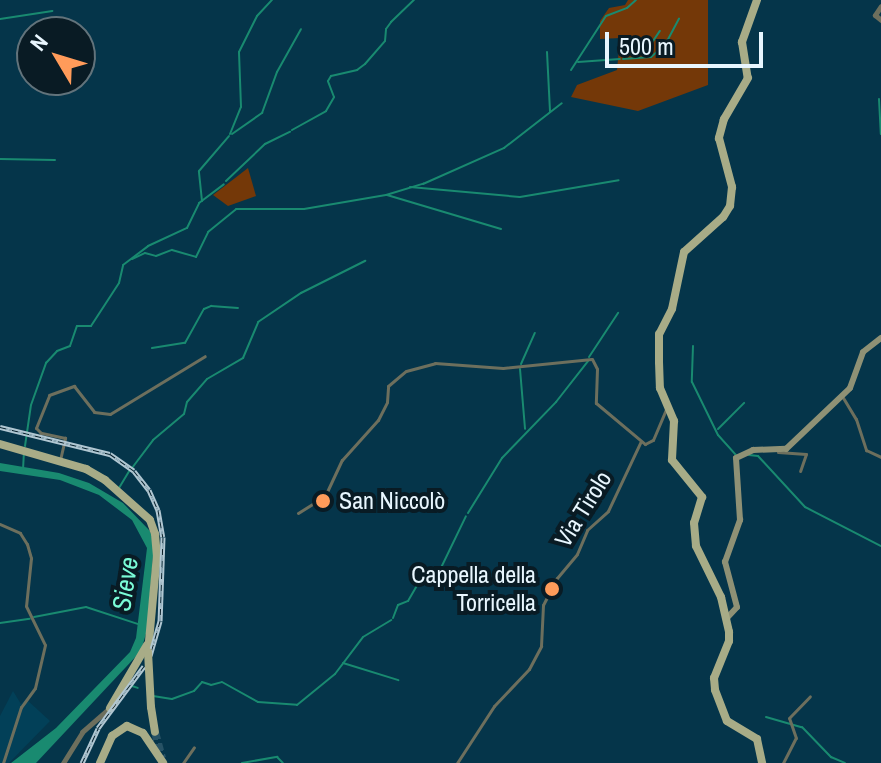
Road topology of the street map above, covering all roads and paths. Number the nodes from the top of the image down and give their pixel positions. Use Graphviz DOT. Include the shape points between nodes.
graph roads {
  1 [pos="757,0"];
  2 [pos="881,6"];
  3 [pos="881,20"];
  4 [pos="881,338"];
  5 [pos="205,356"];
  6 [pos="842,396"];
  7 [pos="667,402"];
  8 [pos="641,441"];
  9 [pos="0,444"];
  10 [pos="776,451"];
  11 [pos="881,457"];
  12 [pos="60,460"];
  13 [pos="800,471"];
  14 [pos="298,513"];
  15 [pos="0,524"];
  16 [pos="726,619"];
  17 [pos="154,621"];
  18 [pos="810,696"];
  19 [pos="110,708"];
  20 [pos="155,732"];
  21 [pos="194,747"];
  22 [pos="162,762"];
  23 [pos="3,763"];
  24 [pos="63,763"];
  25 [pos="100,763"];
  26 [pos="183,763"];
  27 [pos="457,763"];
  28 [pos="762,763"];
  29 [pos="783,763"];
  1 -- 7 [label="main road" via="742,42 748,78 728,110 719,138 732,187 730,206 684,252 672,309 659,334 660,388"];
  2 -- 3 [label="street" via="875,15"];
  4 -- 6 [label="main road" via="863,352"];
  5 -- 12 [label="street" via="110,414 94,412 74,386 49,395 36,428 65,438"];
  6 -- 10 [label="main road" via="786,449"];
  6 -- 11 [label="street" via="866,450"];
  7 -- 8 [label="street, Via Tirolo" via="653,440"];
  7 -- 16 [label="main road" via="674,421 672,460 702,497 694,523 696,546"];
  8 -- 14 [label="street" via="596,403 597,364 591,358 503,368 435,363 406,371 388,386 378,420 342,460 325,496"];
  8 -- 27 [label="street, Via Tirolo" via="608,510 587,530 543,605 541,646 529,669 494,706"];
  9 -- 12 [label="main road"];
  10 -- 13 [label="street" via="806,454"];
  10 -- 16 [label="main road" via="753,450 736,458 740,520 725,562 737,607"];
  12 -- 17 [label="main road" via="97,475 150,520 157,555"];
  15 -- 23 [label="street" via="20,533 27,544 31,564 26,606 45,645 35,688 21,707"];
  16 -- 28 [label="main road" via="729,639 716,671 715,690 727,721 757,739"];
  17 -- 19 [label="main road" via="141,659"];
  17 -- 20 [label="main road, bridge" via="148,652"];
  18 -- 29 [label="street" via="789,718 796,738"];
  19 -- 24 [label="street" via="82,732"];
  21 -- 26 [label="street"];
  22 -- 25 [label="main road" via="143,733 127,726 112,736"];
}
